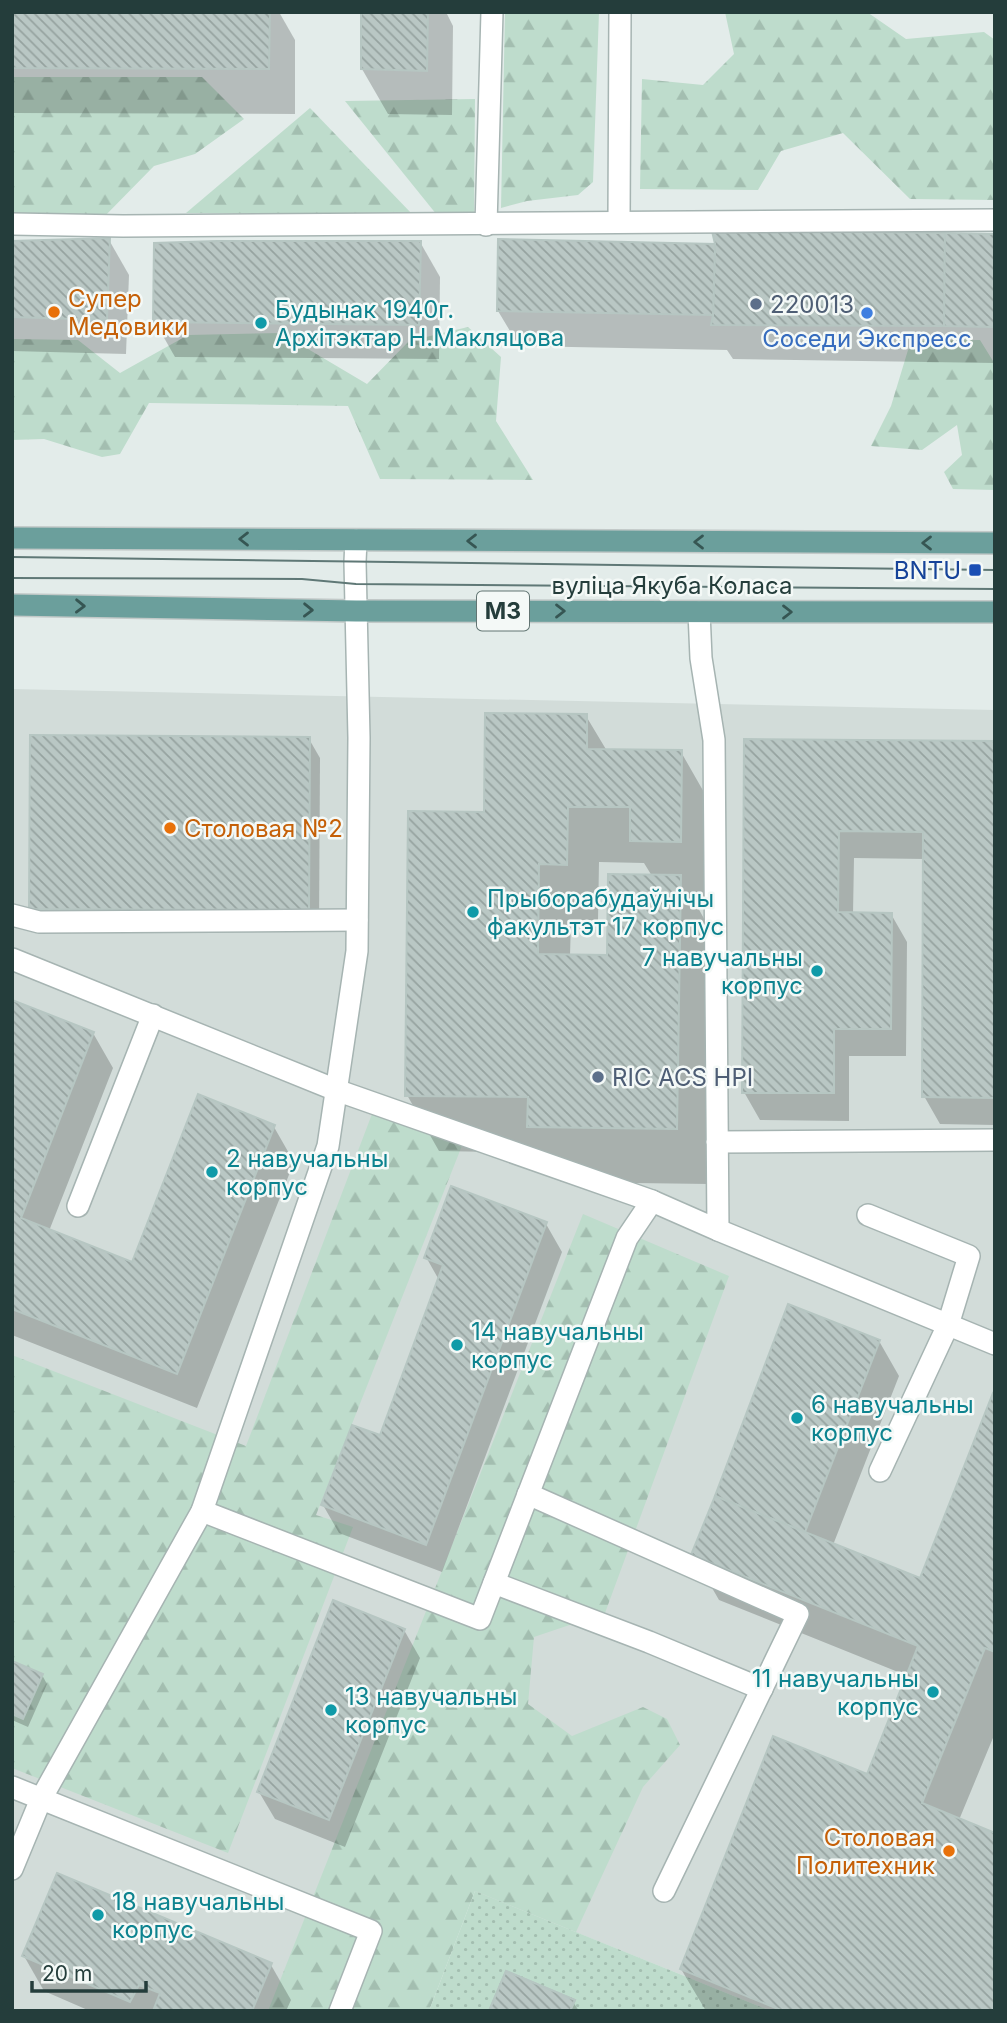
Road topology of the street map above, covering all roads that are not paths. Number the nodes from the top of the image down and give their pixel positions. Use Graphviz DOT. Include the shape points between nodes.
graph roads {
  1 [pos="492,12"];
  2 [pos="620,12"];
  3 [pos="995,220"];
  4 [pos="619,222"];
  5 [pos="12,224"];
  6 [pos="486,225"];
  7 [pos="12,538"];
  8 [pos="356,540"];
  9 [pos="995,543"];
  10 [pos="12,605"];
  11 [pos="356,611"];
  12 [pos="699,612"];
  13 [pos="995,612"];
  14 [pos="12,915"];
  15 [pos="357,920"];
  16 [pos="12,958"];
  17 [pos="153,1015"];
  18 [pos="337,1090"];
  19 [pos="995,1140"];
  20 [pos="717,1142"];
  21 [pos="652,1201"];
  22 [pos="78,1206"];
  23 [pos="868,1215"];
  24 [pos="718,1230"];
  25 [pos="948,1325"];
  26 [pos="995,1344"];
  27 [pos="880,1471"];
  28 [pos="528,1494"];
  29 [pos="202,1511"];
  30 [pos="494,1583"];
  31 [pos="762,1689"];
  32 [pos="12,1787"];
  33 [pos="41,1799"];
  34 [pos="12,1869"];
  35 [pos="664,1891"];
  36 [pos="340,2011"];
  1 -- 6 [label="lane"];
  2 -- 4 [label="lane"];
  3 -- 4 [label="lane"];
  4 -- 6 [label="lane"];
  5 -- 6 [label="lane"];
  8 -- 7 [label="main road, вуліца Якуба Коласа, one-way"];
  9 -- 8 [label="main road, вуліца Якуба Коласа, one-way"];
  8 -- 11 [label="lane"];
  10 -- 11 [label="main road, вуліца Якуба Коласа / М3, one-way"];
  11 -- 12 [label="main road, вуліца Якуба Коласа / М3, one-way"];
  11 -- 15 [label="lane"];
  12 -- 13 [label="main road, вуліца Якуба Коласа / М3, one-way"];
  12 -- 20 [label="lane" via="714,740"];
  14 -- 15 [label="lane" via="39,922"];
  15 -- 18 [label="lane" via="357,951"];
  16 -- 17 [label="lane"];
  17 -- 18 [label="lane"];
  17 -- 22 [label="lane"];
  18 -- 21 [label="lane"];
  18 -- 29 [label="lane" via="328,1146"];
  19 -- 20 [label="lane"];
  20 -- 24 [label="lane"];
  21 -- 24 [label="lane"];
  21 -- 28 [label="lane" via="627,1238"];
  23 -- 25 [label="lane" via="969,1256"];
  24 -- 25 [label="lane"];
  25 -- 26 [label="lane"];
  25 -- 27 [label="lane"];
  28 -- 30 [label="lane"];
  28 -- 31 [label="lane" via="798,1614"];
  29 -- 30 [label="lane" via="480,1619"];
  29 -- 33 [label="lane"];
  30 -- 31 [label="lane"];
  31 -- 35 [label="lane"];
  32 -- 33 [label="lane"];
  33 -- 34 [label="lane"];
  33 -- 36 [label="lane" via="371,1931"];
}
